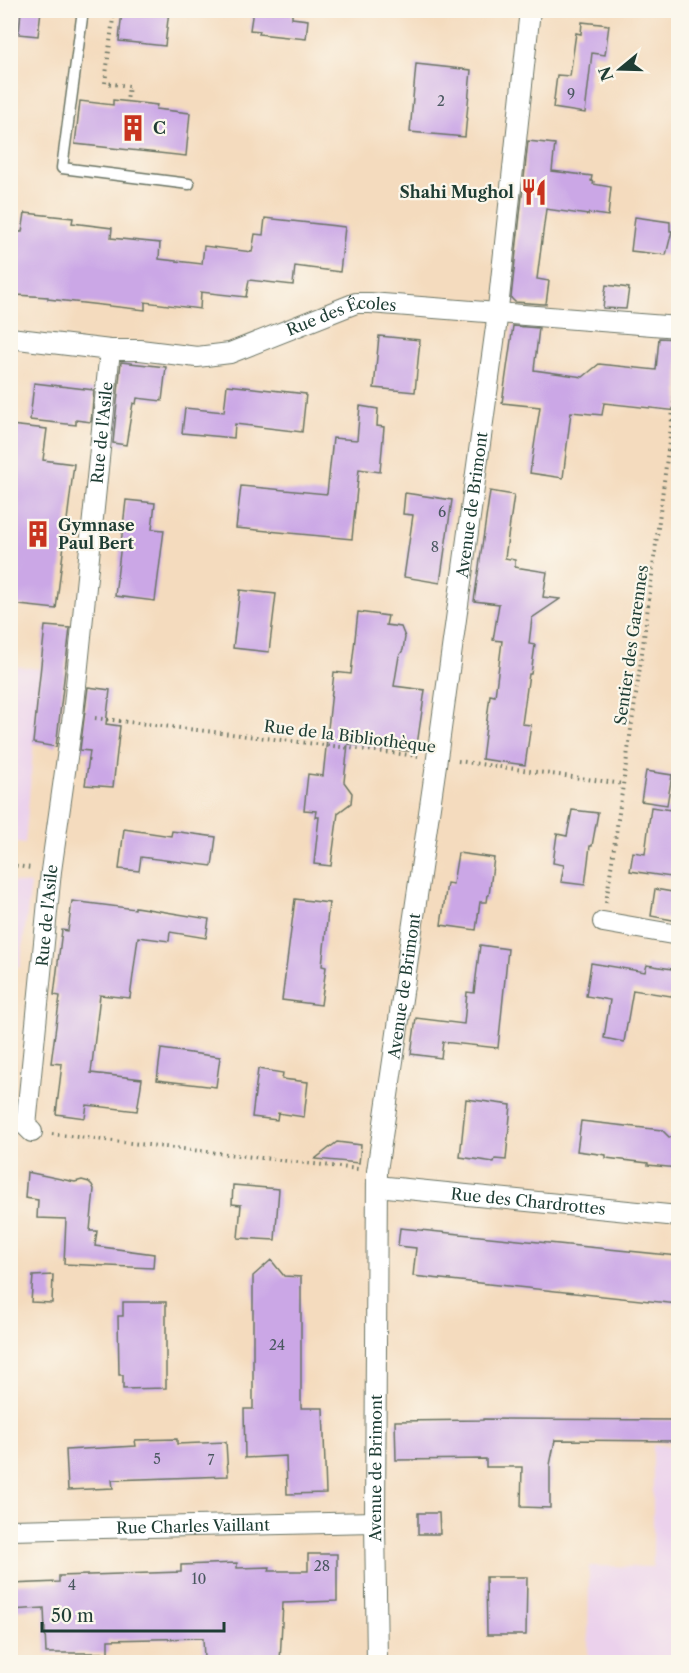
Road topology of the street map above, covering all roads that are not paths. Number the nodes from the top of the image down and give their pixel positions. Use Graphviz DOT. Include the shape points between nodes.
graph roads {
  1 [pos="83,10"];
  2 [pos="530,10"];
  3 [pos="189,184"];
  4 [pos="498,312"];
  5 [pos="678,327"];
  6 [pos="10,338"];
  7 [pos="110,350"];
  8 [pos="603,922"];
  9 [pos="678,935"];
  10 [pos="32,1132"];
  11 [pos="377,1179"];
  12 [pos="678,1216"];
  13 [pos="375,1521"];
  14 [pos="10,1530"];
  15 [pos="377,1662"];
  1 -- 3 [label="lane" via="63,168"];
  2 -- 4 [label="street, Avenue de Brimont"];
  4 -- 5 [label="street, Rue des Écoles"];
  4 -- 7 [label="street, Rue des Écoles" via="356,303 230,353 197,357"];
  4 -- 11 [label="street, Avenue de Brimont"];
  6 -- 7 [label="street, Rue des Écoles"];
  7 -- 10 [label="street, Rue de l'Asile" via="73,715 46,915 26,1126"];
  8 -- 9 [label="street"];
  11 -- 12 [label="street, Rue des Chardrottes"];
  11 -- 13 [label="street, Avenue de Brimont"];
  13 -- 14 [label="street, Rue Charles Vaillant"];
  13 -- 15 [label="street, Avenue de Brimont"];
}
